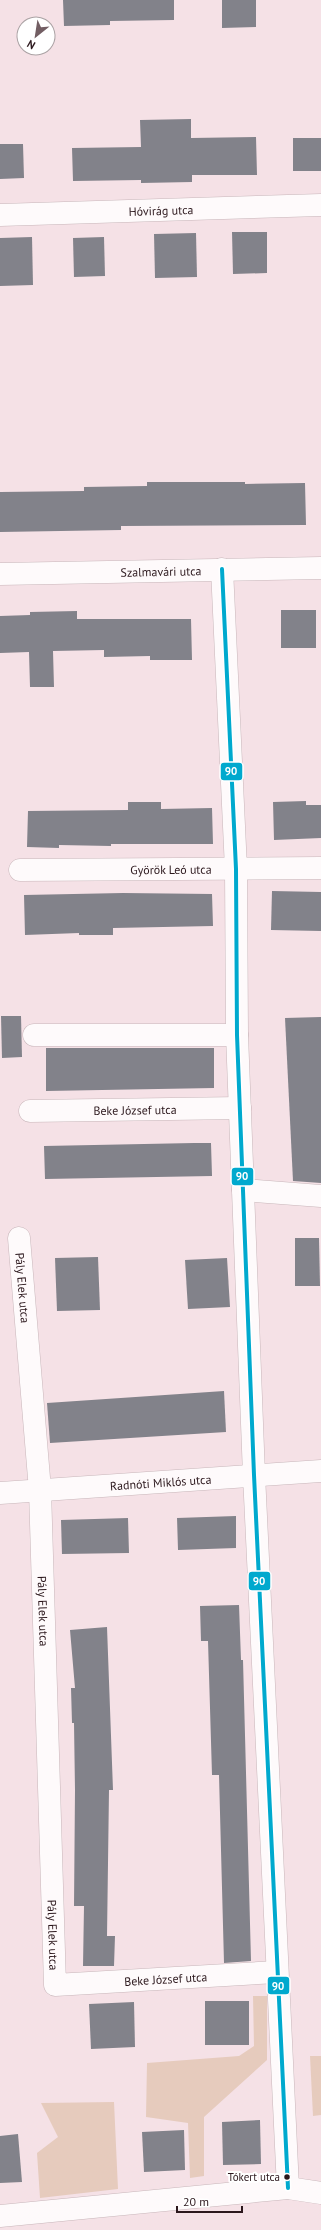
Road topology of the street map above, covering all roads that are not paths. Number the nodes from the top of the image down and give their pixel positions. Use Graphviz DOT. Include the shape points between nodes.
graph roads {
  1 [pos="321,205"];
  2 [pos="0,214"];
  3 [pos="321,568"];
  4 [pos="222,569"];
  5 [pos="0,574"];
  6 [pos="321,868"];
  7 [pos="236,869"];
  8 [pos="20,870"];
  9 [pos="34,1035"];
  10 [pos="237,1035"];
  11 [pos="240,1108"];
  12 [pos="30,1111"];
  13 [pos="243,1190"];
  14 [pos="321,1196"];
  15 [pos="19,1238"];
  16 [pos="321,1471"];
  17 [pos="254,1475"];
  18 [pos="40,1490"];
  19 [pos="0,1492"];
  20 [pos="277,1972"];
  21 [pos="55,1985"];
  22 [pos="288,2188"];
  23 [pos="321,2193"];
  24 [pos="0,2216"];
  1 -- 2 [label="street, Hóvirág utca"];
  3 -- 4 [label="street, Szalmavári utca"];
  4 -- 5 [label="street, Szalmavári utca"];
  4 -- 7 [label="street"];
  6 -- 7 [label="street, Györök Leó utca"];
  7 -- 8 [label="street, Györök Leó utca"];
  7 -- 10 [label="street"];
  9 -- 10 [label="street"];
  10 -- 11 [label="street"];
  11 -- 12 [label="street, Beke József utca"];
  11 -- 13 [label="street"];
  13 -- 14 [label="street"];
  13 -- 17 [label="street"];
  15 -- 18 [label="street, Pály Elek utca"];
  16 -- 17 [label="street, Radnóti Miklós utca"];
  17 -- 18 [label="street, Radnóti Miklós utca"];
  17 -- 20 [label="street"];
  18 -- 19 [label="street, Radnóti Miklós utca"];
  18 -- 21 [label="street, Pály Elek utca"];
  20 -- 21 [label="street, Beke József utca"];
  20 -- 22 [label="street"];
  22 -- 23 [label="street"];
  22 -- 24 [label="street"];
}
